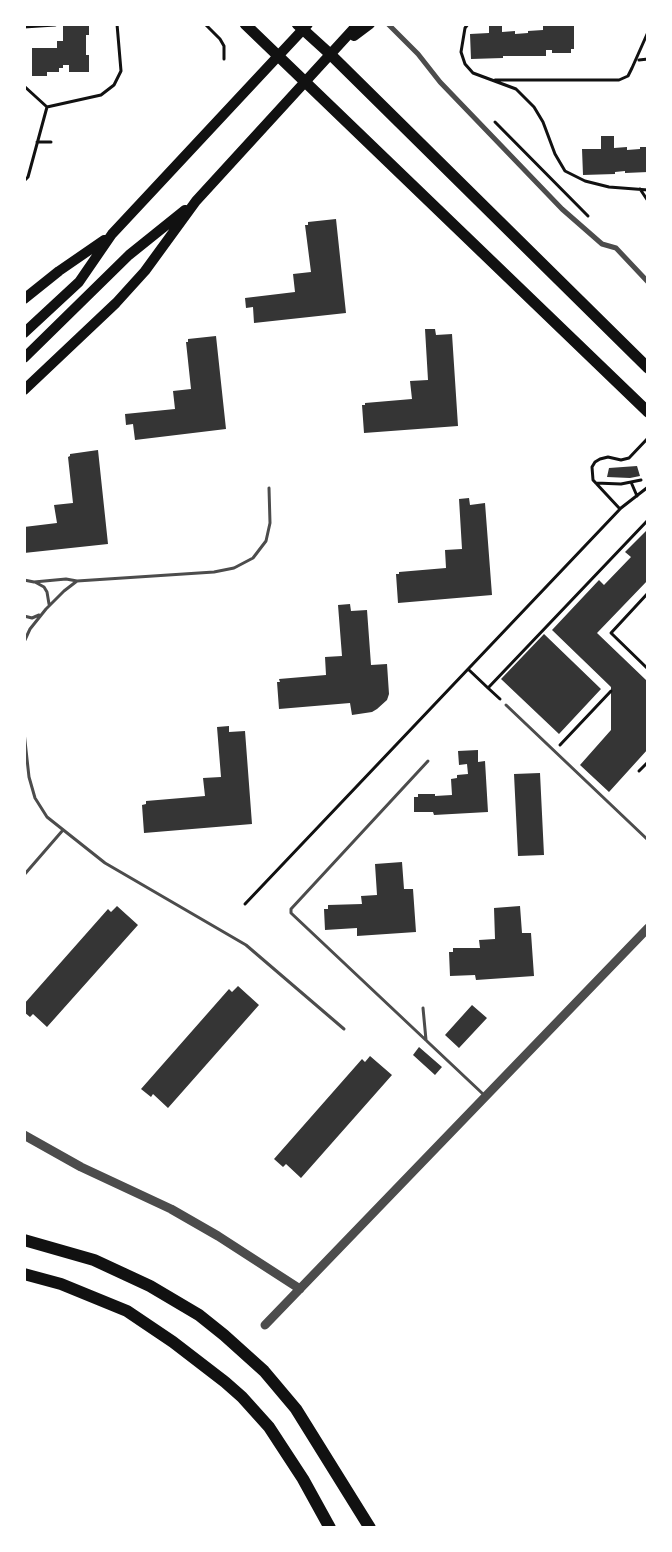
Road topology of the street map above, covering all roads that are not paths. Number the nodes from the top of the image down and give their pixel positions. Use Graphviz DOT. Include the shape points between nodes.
graph roads {
  1 [pos="245,24"];
  2 [pos="358,24"];
  3 [pos="370,24"];
  4 [pos="388,24"];
  5 [pos="305,25"];
  6 [pos="330,54"];
  7 [pos="280,57"];
  8 [pos="306,82"];
  9 [pos="196,201"];
  10 [pos="112,234"];
  11 [pos="648,282"];
  12 [pos="24,299"];
  13 [pos="24,333"];
  14 [pos="24,358"];
  15 [pos="648,368"];
  16 [pos="24,390"];
  17 [pos="648,412"];
  18 [pos="269,488"];
  19 [pos="77,581"];
  20 [pos="24,582"];
  21 [pos="34,582"];
  22 [pos="46,609"];
  23 [pos="24,616"];
  24 [pos="24,642"];
  25 [pos="506,705"];
  26 [pos="24,732"];
  27 [pos="428,761"];
  28 [pos="63,830"];
  29 [pos="648,840"];
  30 [pos="24,875"];
  31 [pos="648,928"];
  32 [pos="423,1008"];
  33 [pos="344,1029"];
  34 [pos="426,1040"];
  35 [pos="486,1097"];
  36 [pos="24,1135"];
  37 [pos="24,1240"];
  38 [pos="24,1274"];
  39 [pos="300,1289"];
  40 [pos="265,1325"];
  41 [pos="330,1528"];
  42 [pos="370,1528"];
  1 -- 7 [label="main road"];
  2 -- 6 [label="main road"];
  3 -- 6 [label="main road"];
  4 -- 11 [label="street" via="562,209 602,244 616,248"];
  5 -- 6 [label="main road"];
  5 -- 7 [label="main road"];
  6 -- 8 [label="main road"];
  6 -- 15 [label="main road"];
  7 -- 8 [label="main road"];
  7 -- 10 [label="main road"];
  8 -- 9 [label="main road"];
  8 -- 17 [label="main road"];
  9 -- 14 [label="main road" via="129,255"];
  9 -- 16 [label="main road" via="116,303"];
  10 -- 12 [label="main road"];
  10 -- 13 [label="main road" via="79,282"];
  18 -- 19 [label="lane" via="268,535 258,553 234,568"];
  19 -- 21 [label="lane"];
  19 -- 22 [label="lane"];
  20 -- 21 [label="lane"];
  21 -- 22 [label="lane" via="47,592"];
  22 -- 23 [label="lane" via="32,618"];
  22 -- 24 [label="lane"];
  25 -- 29 [label="lane"];
  26 -- 28 [label="lane" via="35,798"];
  27 -- 34 [label="lane" via="291,909"];
  28 -- 30 [label="lane"];
  28 -- 33 [label="lane" via="105,863 246,945"];
  31 -- 35 [label="street"];
  32 -- 34 [label="lane"];
  34 -- 35 [label="lane"];
  35 -- 39 [label="street"];
  36 -- 39 [label="street" via="171,1209"];
  37 -- 42 [label="highway" via="94,1260 150,1286 224,1335 296,1409"];
  38 -- 41 [label="highway" via="127,1311 225,1382 269,1427"];
  39 -- 40 [label="street"];
}
